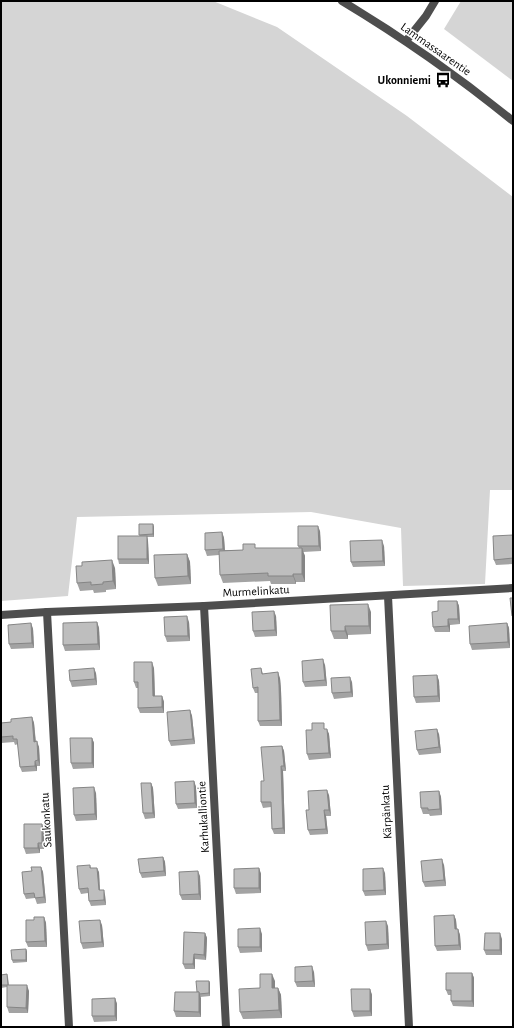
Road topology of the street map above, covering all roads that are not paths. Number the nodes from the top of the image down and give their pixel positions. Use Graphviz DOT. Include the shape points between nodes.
graph roads {
  1 [pos="342,1"];
  2 [pos="435,1"];
  3 [pos="406,41"];
  4 [pos="513,121"];
  5 [pos="513,588"];
  6 [pos="388,596"];
  7 [pos="204,606"];
  8 [pos="47,612"];
  9 [pos="1,615"];
  10 [pos="69,1027"];
  11 [pos="226,1027"];
  12 [pos="409,1027"];
  1 -- 3 [label="street, Lammassaarentie"];
  2 -- 3 [label="street"];
  3 -- 4 [label="street, Lammassaarentie"];
  5 -- 6 [label="street, Murmelinkatu"];
  6 -- 7 [label="street, Murmelinkatu"];
  6 -- 12 [label="street, Kärpänkatu"];
  7 -- 8 [label="street, Murmelinkatu"];
  7 -- 11 [label="street, Karhukalliontie"];
  8 -- 9 [label="street, Murmelinkatu"];
  8 -- 10 [label="street, Saukonkatu"];
}
